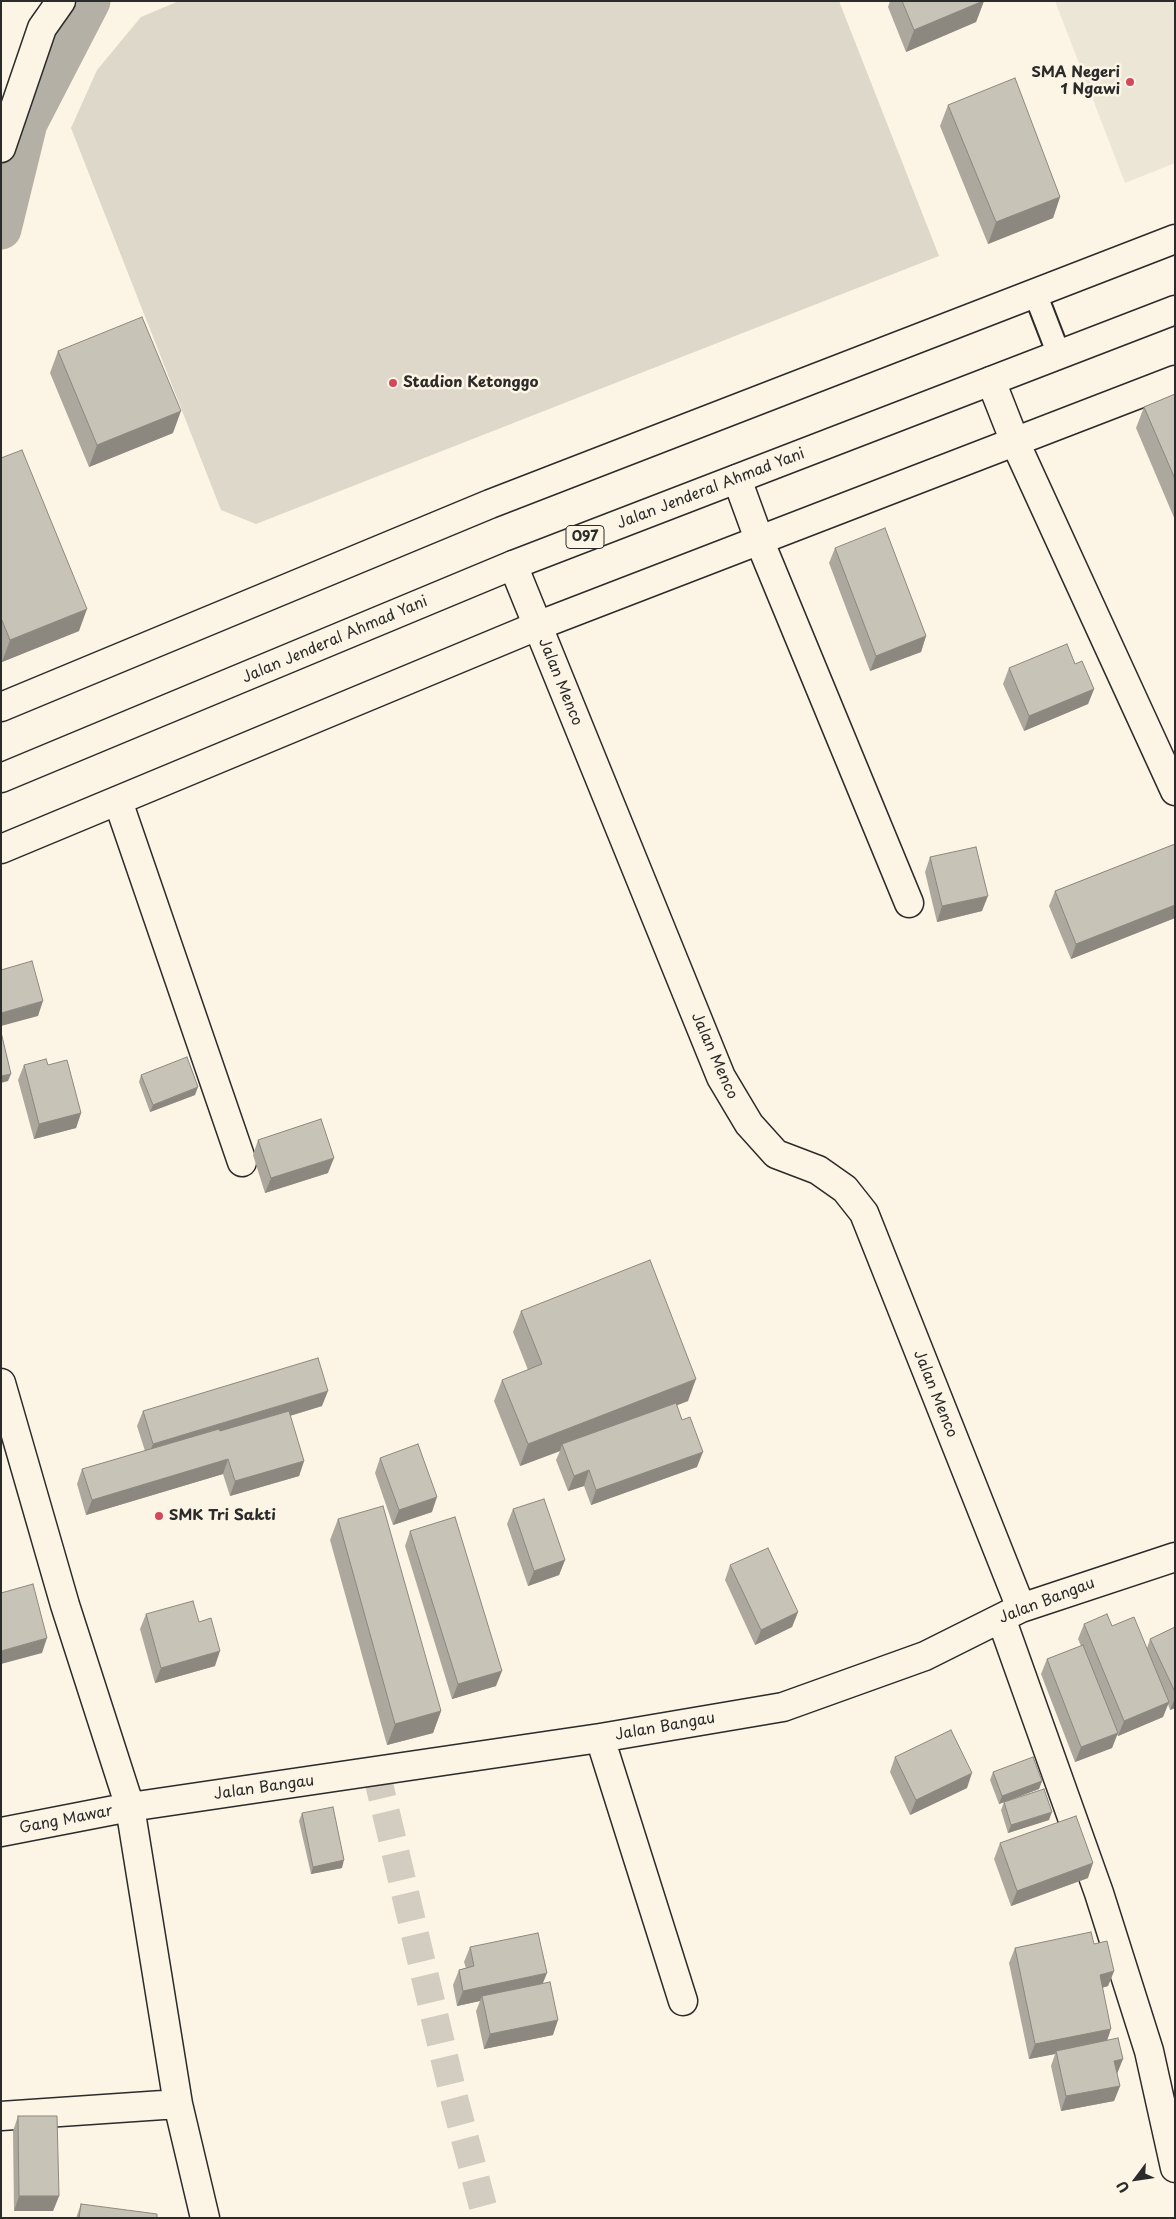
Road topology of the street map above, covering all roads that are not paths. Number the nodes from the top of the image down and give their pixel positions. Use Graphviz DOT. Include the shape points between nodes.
graph roads {
  1 [pos="61,1"];
  2 [pos="1,148"];
  3 [pos="1175,239"];
  4 [pos="1035,293"];
  5 [pos="1175,310"];
  6 [pos="1059,355"];
  7 [pos="1175,380"];
  8 [pos="991,381"];
  9 [pos="1015,442"];
  10 [pos="737,479"];
  11 [pos="760,542"];
  12 [pos="513,565"];
  13 [pos="537,626"];
  14 [pos="1,707"];
  15 [pos="1,778"];
  16 [pos="1175,791"];
  17 [pos="118,801"];
  18 [pos="1,849"];
  19 [pos="910,903"];
  20 [pos="242,1162"];
  21 [pos="1,1383"];
  22 [pos="1175,1556"];
  23 [pos="1011,1613"];
  24 [pos="600,1738"];
  25 [pos="130,1808"];
  26 [pos="1,1832"];
  27 [pos="683,2001"];
  28 [pos="178,2104"];
  29 [pos="1,2116"];
  30 [pos="1175,2168"];
  31 [pos="205,2218"];
  1 -- 2 [label="street" via="42,28"];
  3 -- 4 [label="street"];
  4 -- 6 [label="lane"];
  4 -- 14 [label="street" via="490,504"];
  5 -- 6 [label="street, Jalan Jenderal Ahmad Yani / 097"];
  6 -- 8 [label="street, Jalan Jenderal Ahmad Yani / 097"];
  7 -- 9 [label="street"];
  8 -- 9 [label="street"];
  8 -- 10 [label="street, Jalan Jenderal Ahmad Yani / 097"];
  9 -- 11 [label="street"];
  9 -- 16 [label="street"];
  10 -- 11 [label="street"];
  10 -- 12 [label="street, Jalan Jenderal Ahmad Yani / 097"];
  11 -- 13 [label="street"];
  11 -- 19 [label="street"];
  12 -- 13 [label="street, Jalan Menco"];
  12 -- 15 [label="street, Jalan Jenderal Ahmad Yani / 097"];
  13 -- 17 [label="street"];
  13 -- 23 [label="street, Jalan Menco" via="721,1077 749,1124 776,1154 818,1170 845,1188 864,1213"];
  17 -- 18 [label="street"];
  17 -- 20 [label="street"];
  21 -- 25 [label="street" via="65,1605"];
  22 -- 23 [label="street, Jalan Bangau"];
  23 -- 24 [label="street, Jalan Bangau" via="925,1656 783,1707"];
  23 -- 30 [label="street, Jalan Menco" via="1148,2051"];
  24 -- 25 [label="street, Jalan Bangau"];
  24 -- 27 [label="street"];
  25 -- 26 [label="street, Gang Mawar"];
  25 -- 28 [label="street"];
  28 -- 29 [label="street"];
  28 -- 31 [label="street"];
}
